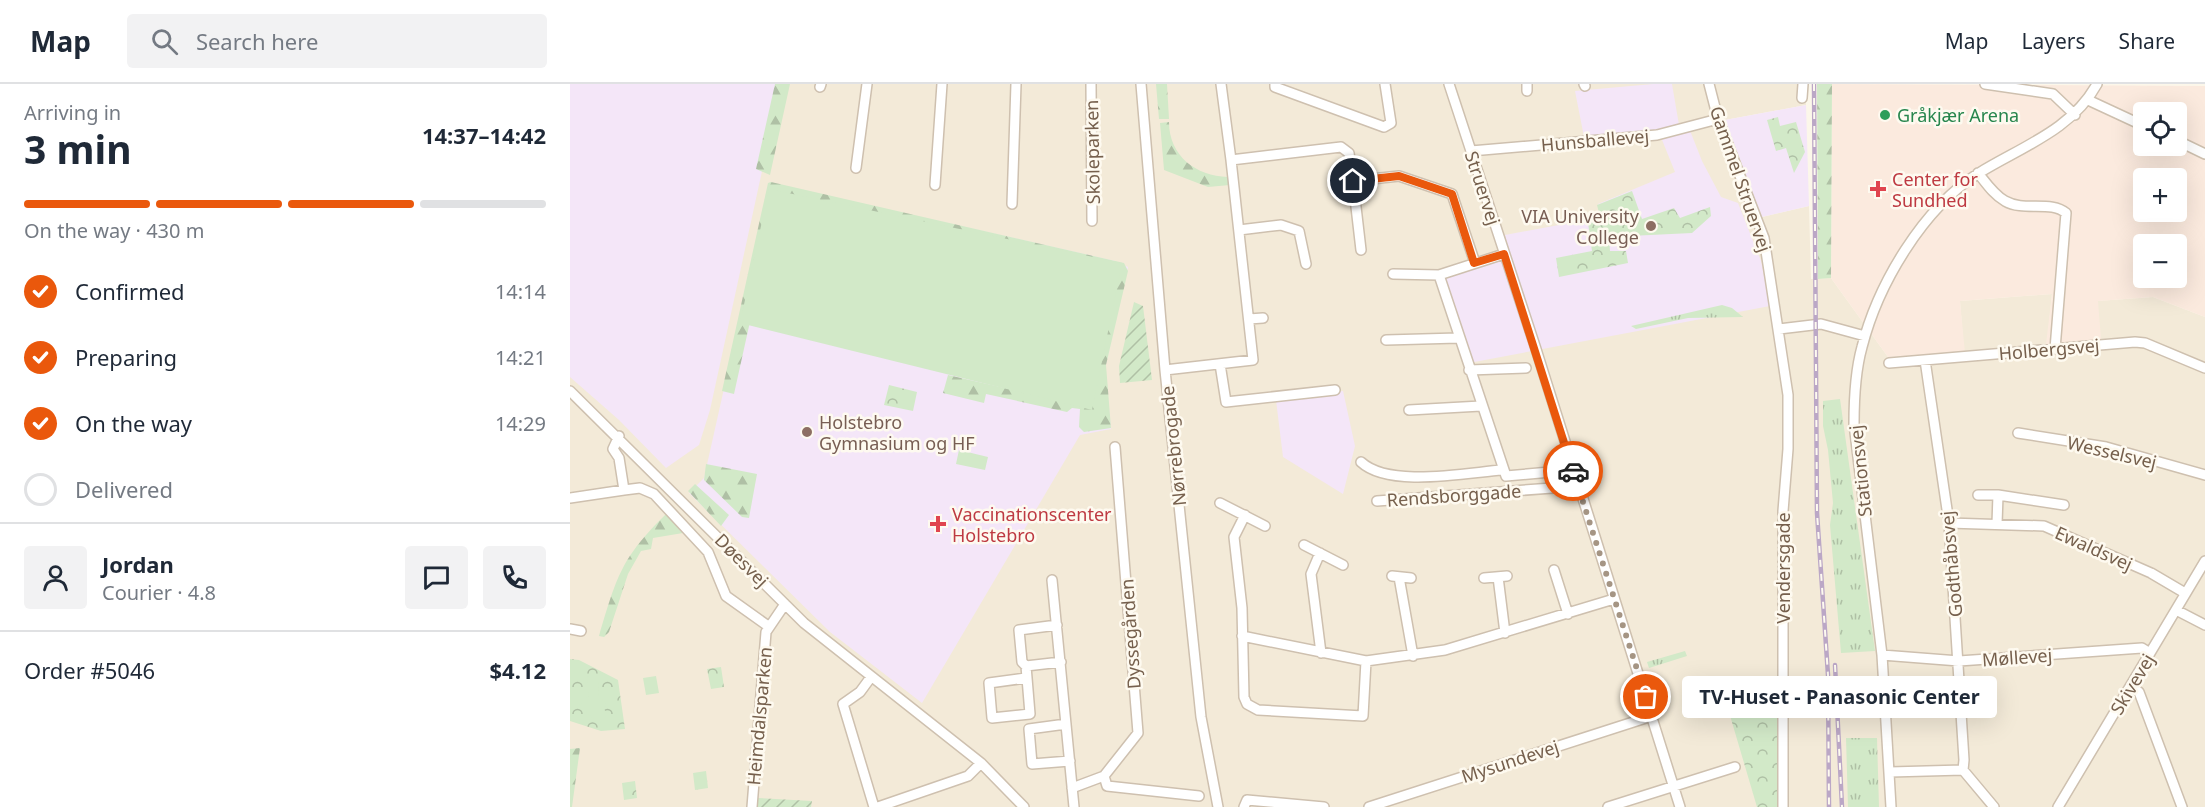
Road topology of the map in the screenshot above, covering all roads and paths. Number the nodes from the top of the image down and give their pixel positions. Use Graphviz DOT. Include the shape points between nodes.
graph roads {
  1 [pos="867,84"];
  2 [pos="942,84"];
  3 [pos="1016,84"];
  4 [pos="1091,84"];
  5 [pos="1141,84"];
  6 [pos="1221,84"];
  7 [pos="1275,84"];
  8 [pos="1385,84"];
  9 [pos="1449,84"];
  10 [pos="1709,84"];
  11 [pos="1803,84"];
  12 [pos="1985,84"];
  13 [pos="2054,84"];
  14 [pos="2097,84"];
  15 [pos="2053,94"];
  16 [pos="1802,98"];
  17 [pos="2088,100"];
  18 [pos="2075,115"];
  19 [pos="1718,119"];
  20 [pos="2133,121"];
  21 [pos="2187,145"];
  22 [pos="1470,151"];
  23 [pos="2205,154"];
  24 [pos="1231,160"];
  25 [pos="856,168"];
  26 [pos="1978,173"];
  27 [pos="1353,181"];
  28 [pos="934,185"];
  29 [pos="1011,204"];
  30 [pos="1092,221"];
  31 [pos="1239,230"];
  32 [pos="1361,250"];
  33 [pos="1504,254"];
  34 [pos="1474,263"];
  35 [pos="1306,264"];
  36 [pos="1393,274"];
  37 [pos="1439,275"];
  38 [pos="1263,318"];
  39 [pos="1249,319"];
  40 [pos="1779,329"];
  41 [pos="1865,336"];
  42 [pos="1458,338"];
  43 [pos="1386,340"];
  44 [pos="2055,348"];
  45 [pos="1924,360"];
  46 [pos="1888,363"];
  47 [pos="1220,364"];
  48 [pos="1526,368"];
  49 [pos="2205,368"];
  50 [pos="1165,370"];
  51 [pos="1469,370"];
  52 [pos="1335,390"];
  53 [pos="570,391"];
  54 [pos="1481,406"];
  55 [pos="1409,410"];
  56 [pos="2018,433"];
  57 [pos="619,436"];
  58 [pos="1115,447"];
  59 [pos="1361,462"];
  60 [pos="1502,470"];
  61 [pos="1573,470"];
  62 [pos="1529,473"];
  63 [pos="2205,475"];
  64 [pos="1566,487"];
  65 [pos="624,490"];
  66 [pos="1531,490"];
  67 [pos="1978,495"];
  68 [pos="1998,495"];
  69 [pos="570,498"];
  70 [pos="1377,501"];
  71 [pos="1220,503"];
  72 [pos="2064,505"];
  73 [pos="1245,515"];
  74 [pos="1949,523"];
  75 [pos="1997,524"];
  76 [pos="1265,526"];
  77 [pos="1304,545"];
  78 [pos="1320,553"];
  79 [pos="2205,561"];
  80 [pos="1343,565"];
  81 [pos="1554,570"];
  82 [pos="1411,578"];
  83 [pos="1484,578"];
  84 [pos="1052,580"];
  85 [pos="2185,593"];
  86 [pos="1614,599"];
  87 [pos="785,604"];
  88 [pos="2176,610"];
  89 [pos="1568,614"];
  90 [pos="1058,625"];
  91 [pos="2205,625"];
  92 [pos="768,626"];
  93 [pos="570,629"];
  94 [pos="581,631"];
  95 [pos="1505,633"];
  96 [pos="1242,636"];
  97 [pos="1321,653"];
  98 [pos="2150,653"];
  99 [pos="1882,655"];
  100 [pos="1413,656"];
  101 [pos="1366,661"];
  102 [pos="1959,661"];
  103 [pos="1061,663"];
  104 [pos="1026,666"];
  105 [pos="871,677"];
  106 [pos="1026,678"];
  107 [pos="2131,686"];
  108 [pos="1030,714"];
  109 [pos="1652,716"];
  110 [pos="1066,724"];
  111 [pos="1029,729"];
  112 [pos="1070,761"];
  113 [pos="981,763"];
  114 [pos="1735,767"];
  115 [pos="1963,770"];
  116 [pos="1890,772"];
  117 [pos="1104,776"];
  118 [pos="1673,786"];
  119 [pos="1072,788"];
  120 [pos="1199,796"];
  121 [pos="1402,796"];
  122 [pos="752,807"];
  123 [pos="876,807"];
  124 [pos="1024,807"];
  125 [pos="1074,807"];
  126 [pos="1218,807"];
  127 [pos="1244,807"];
  128 [pos="1324,807"];
  129 [pos="1369,807"];
  130 [pos="1406,807"];
  131 [pos="1608,807"];
  132 [pos="1680,807"];
  133 [pos="1783,807"];
  134 [pos="1891,807"];
  135 [pos="1994,807"];
  136 [pos="2058,807"];
  137 [pos="2182,807"];
  1 -- 25 [label="street"];
  2 -- 28 [label="street"];
  3 -- 29 [label="street"];
  4 -- 30 [label="street, Skoleparken"];
  5 -- 50 [label="street, Nørrebrogade"];
  6 -- 24 [label="street"];
  7 -- 8 [label="street" via="1384,127 1391,123"];
  9 -- 22 [label="street, Struervej"];
  10 -- 19 [label="street, Gammel Struervej"];
  11 -- 16 [label="street"];
  12 -- 15 [label="street"];
  13 -- 15 [label="street"];
  14 -- 17 [label="street, Stationsvej"];
  15 -- 18 [label="street"];
  17 -- 18 [label="street, Stationsvej"];
  17 -- 20 [label="street"];
  18 -- 26 [label="street, Stationsvej"];
  19 -- 22 [label="street, Hunsballevej" via="1657,135"];
  19 -- 40 [label="street, Gammel Struervej" via="1764,238"];
  21 -- 23 [label="street"];
  22 -- 33 [label="street, Struervej"];
  24 -- 27 [label="street" via="1341,147 1349,153"];
  24 -- 31 [label="street"];
  26 -- 41 [label="street, Stationsvej" via="1942,203 1922,227 1884,288"];
  26 -- 44 [label="street" via="2006,201 2066,213"];
  27 -- 32 [label="street"];
  27 -- 34 [label="street" via="1399,176 1452,194"];
  31 -- 35 [label="street" via="1281,225 1299,231"];
  31 -- 39 [label="street"];
  33 -- 34 [label="street"];
  33 -- 61 [label="street, Struervej"];
  34 -- 37 [label="street"];
  36 -- 37 [label="street"];
  37 -- 42 [label="street, Rendsborggade"];
  38 -- 39 [label="street"];
  39 -- 47 [label="street" via="1253,360"];
  40 -- 41 [label="street" via="1821,324"];
  40 -- 133 [label="street, Vendersgade" via="1788,395 1783,511"];
  41 -- 99 [label="street, Stationsvej" via="1854,424"];
  42 -- 43 [label="street"];
  42 -- 51 [label="street, Rendsborggade"];
  44 -- 45 [label="street, Holbergsvej"];
  44 -- 49 [label="street, Holbergsvej" via="2145,343"];
  45 -- 46 [label="street, Holbergsvej"];
  45 -- 74 [label="street, Godthåbsvej"];
  47 -- 50 [label="street"];
  47 -- 52 [label="street" via="1226,402"];
  48 -- 51 [label="street"];
  50 -- 126 [label="street, Nørrebrogade" via="1201,717"];
  51 -- 54 [label="street, Rendsborggade"];
  53 -- 57 [label="street, Døesvej"];
  54 -- 55 [label="street"];
  54 -- 60 [label="street, Rendsborggade"];
  56 -- 63 [label="street, Wesselsvej" via="2106,447"];
  57 -- 65 [label="street" via="613,449 619,458"];
  57 -- 87 [label="street, Døesvej"];
  58 -- 117 [label="street, Dyssegården" via="1138,734"];
  59 -- 60 [label="street, Rendsborggade" via="1371,471 1404,476"];
  60 -- 62 [label="street, Rendsborggade" via="1506,476"];
  61 -- 62 [label="street, Rendsborggade"];
  61 -- 86 [label="street, Struervej"];
  62 -- 66 [label="street, Rendsborggade"];
  64 -- 66 [label="street, Rendsborggade"];
  65 -- 69 [label="street"];
  65 -- 92 [label="street, Heimdalsparken" via="640,488 654,494 708,552 726,596"];
  66 -- 70 [label="street, Rendsborggade"];
  67 -- 68 [label="street, Ewaldsvej"];
  68 -- 72 [label="street, Ewaldsvej"];
  68 -- 75 [label="street"];
  71 -- 73 [label="street"];
  73 -- 76 [label="street"];
  73 -- 96 [label="street" via="1234,537"];
  74 -- 75 [label="street, Ewaldsvej"];
  74 -- 102 [label="street, Godthåbsvej"];
  75 -- 85 [label="street, Ewaldsvej" via="2044,526 2059,531"];
  77 -- 78 [label="street"];
  78 -- 80 [label="street"];
  78 -- 97 [label="street" via="1311,574"];
  79 -- 85 [label="street, Skivevej"];
  81 -- 89 [label="street"];
  82 -- 100 [label="street" via="1396,576"];
  83 -- 95 [label="street" via="1503,576"];
  84 -- 90 [label="street"];
  85 -- 88 [label="street, Skivevej"];
  86 -- 89 [label="street"];
  86 -- 109 [label="street, Struervej"];
  87 -- 92 [label="street, Heimdalsparken"];
  87 -- 105 [label="street, Døesvej"];
  88 -- 91 [label="street"];
  88 -- 98 [label="street, Skivevej"];
  89 -- 95 [label="street"];
  90 -- 103 [label="street"];
  90 -- 104 [label="street" via="1019,630 1022,662"];
  92 -- 122 [label="street, Heimdalsparken"];
  93 -- 94 [label="street"];
  95 -- 100 [label="street"];
  96 -- 97 [label="street"];
  96 -- 101 [label="street" via="1244,698 1258,710 1363,716"];
  97 -- 101 [label="street"];
  98 -- 102 [label="street, Møllevej" via="2142,648"];
  98 -- 107 [label="street, Skivevej"];
  99 -- 102 [label="street, Møllevej"];
  99 -- 116 [label="street, Stationsvej"];
  100 -- 101 [label="street"];
  102 -- 115 [label="street, Godthåbsvej"];
  103 -- 104 [label="street"];
  103 -- 110 [label="street"];
  104 -- 106 [label="street"];
  105 -- 113 [label="street, Døesvej"];
  105 -- 123 [label="street" via="860,692 843,704"];
  106 -- 108 [label="street"];
  106 -- 108 [label="street" via="989,683 992,718"];
  107 -- 136 [label="street, Skivevej"];
  107 -- 137 [label="street" via="2139,692"];
  108 -- 111 [label="street"];
  109 -- 118 [label="street, Struervej"];
  109 -- 121 [label="street, Mysundevej"];
  110 -- 111 [label="street"];
  110 -- 112 [label="street"];
  111 -- 112 [label="street" via="1032,764"];
  112 -- 119 [label="street"];
  113 -- 123 [label="street" via="968,776"];
  113 -- 124 [label="street, Døesvej"];
  114 -- 118 [label="street"];
  115 -- 116 [label="street"];
  115 -- 135 [label="street"];
  116 -- 134 [label="street, Stationsvej"];
  117 -- 119 [label="street"];
  117 -- 120 [label="street" via="1107,786"];
  118 -- 131 [label="street"];
  118 -- 132 [label="street, Struervej"];
  119 -- 125 [label="street"];
  121 -- 129 [label="street, Mysundevej"];
  121 -- 130 [label="street"];
  127 -- 128 [label="street" via="1246,800"];
}
